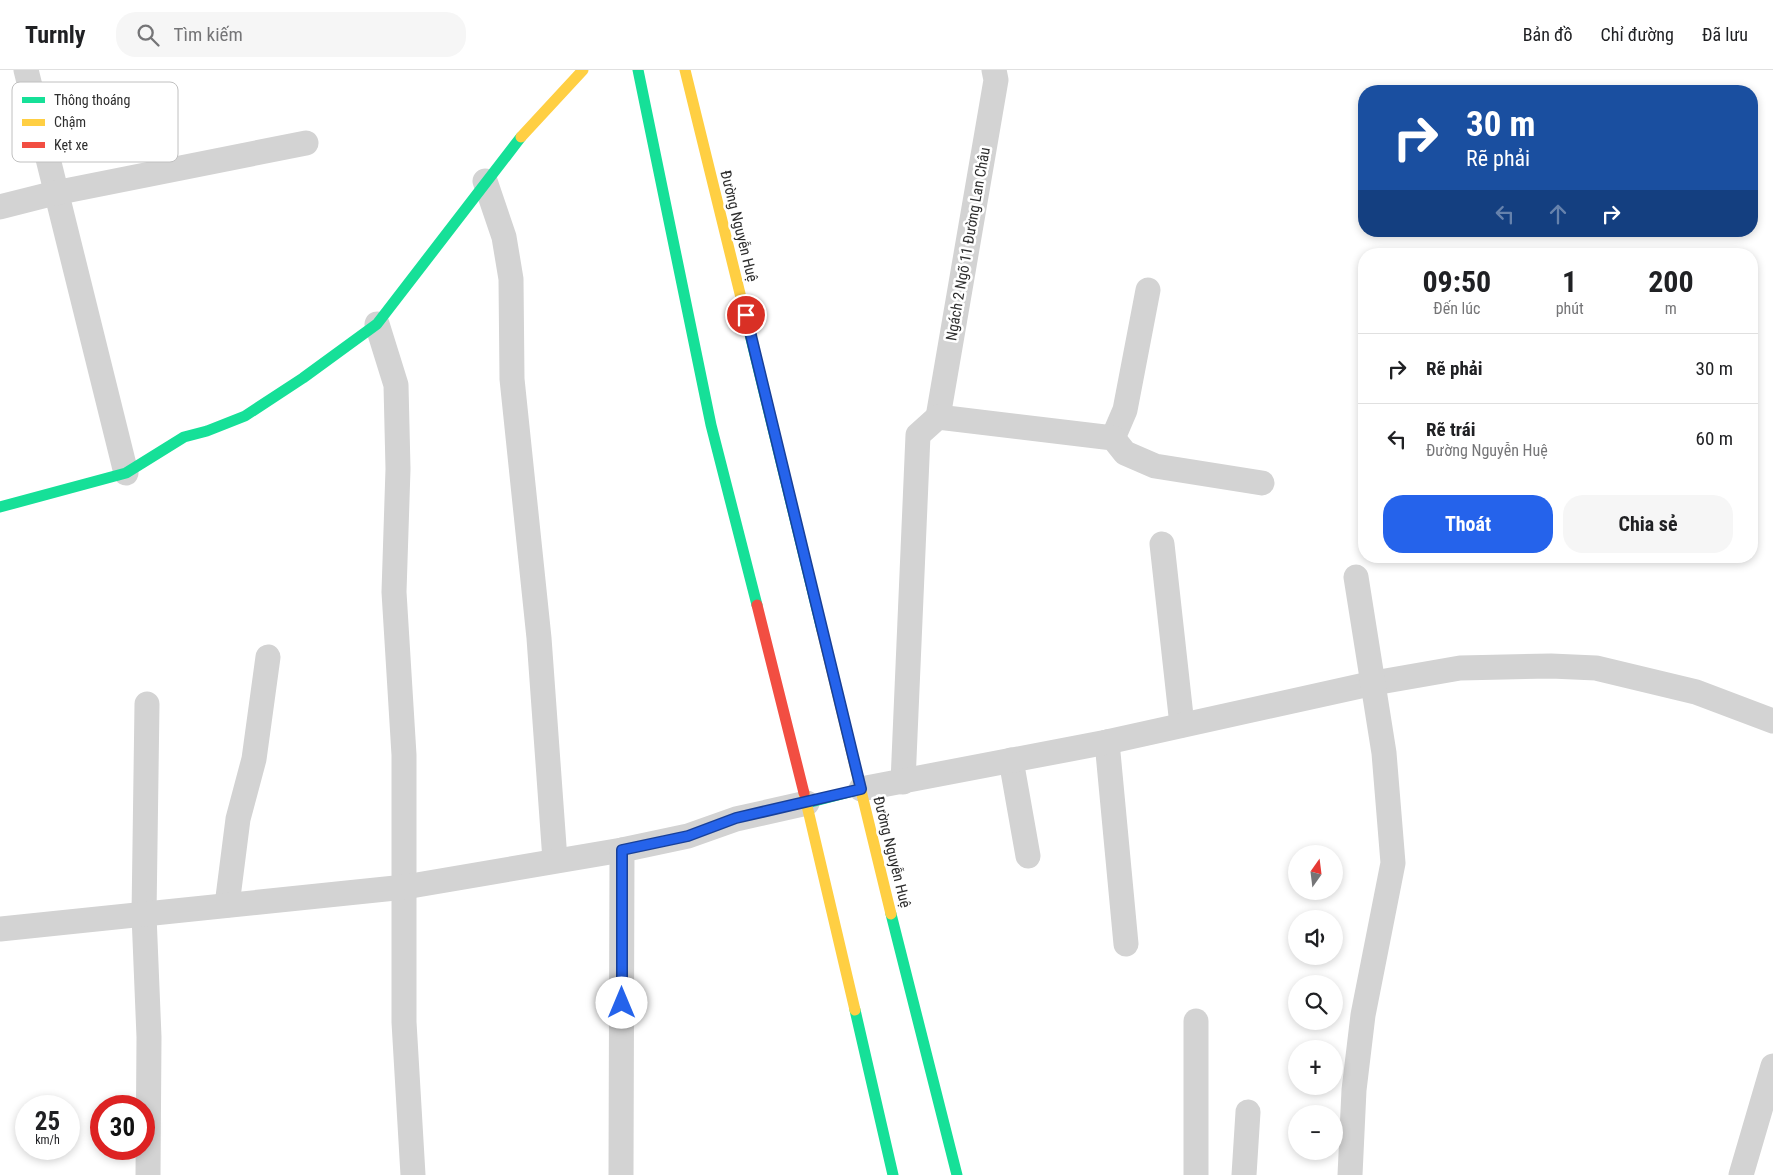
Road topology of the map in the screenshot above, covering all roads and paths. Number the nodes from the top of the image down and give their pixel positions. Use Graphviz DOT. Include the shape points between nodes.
graph roads {
  1 [pos="583,70"];
  2 [pos="638,70"];
  3 [pos="685,70"];
  4 [pos="994,70"];
  5 [pos="306,143"];
  6 [pos="48,162"];
  7 [pos="485,181"];
  8 [pos="56,193"];
  9 [pos="0,207"];
  10 [pos="1148,290"];
  11 [pos="377,324"];
  12 [pos="938,417"];
  13 [pos="1113,438"];
  14 [pos="126,473"];
  15 [pos="1262,482"];
  16 [pos="0,506"];
  17 [pos="1162,544"];
  18 [pos="1356,577"];
  19 [pos="268,657"];
  20 [pos="1374,683"];
  21 [pos="147,704"];
  22 [pos="1773,720"];
  23 [pos="1182,724"];
  24 [pos="1107,742"];
  25 [pos="1012,760"];
  26 [pos="903,782"];
  27 [pos="861,789"];
  28 [pos="807,803"];
  29 [pos="622,850"];
  30 [pos="1028,856"];
  31 [pos="555,860"];
  32 [pos="405,887"];
  33 [pos="227,905"];
  34 [pos="144,915"];
  35 [pos="0,929"];
  36 [pos="1126,944"];
  37 [pos="1196,1021"];
  38 [pos="1773,1066"];
  39 [pos="1248,1112"];
  40 [pos="148,1175"];
  41 [pos="413,1175"];
  42 [pos="621,1175"];
  43 [pos="894,1175"];
  44 [pos="958,1175"];
  45 [pos="1196,1175"];
  46 [pos="1244,1175"];
  47 [pos="1350,1175"];
  48 [pos="1741,1175"];
  1 -- 7 [label="street" via="527,129"];
  2 -- 28 [label="street" via="711,425"];
  3 -- 27 [label="street, Đường Nguyễn Huệ"];
  4 -- 12 [label="street, Ngách 2 Ngõ 11 Đường Lan Châu" via="996,80"];
  5 -- 8 [label="street"];
  6 -- 8 [label="street"];
  7 -- 11 [label="street"];
  7 -- 31 [label="street" via="504,237 511,278 512,380 539,638"];
  8 -- 9 [label="street"];
  8 -- 14 [label="street"];
  10 -- 13 [label="street" via="1125,410"];
  11 -- 14 [label="street" via="259,408 207,431 184,437"];
  11 -- 32 [label="street" via="396,385 398,469 394,592 404,755"];
  12 -- 13 [label="street"];
  12 -- 26 [label="street" via="918,435"];
  13 -- 15 [label="street" via="1125,453 1155,466"];
  14 -- 16 [label="street"];
  17 -- 23 [label="street"];
  18 -- 20 [label="street"];
  19 -- 33 [label="street" via="254,760 238,819"];
  20 -- 22 [label="street" via="1460,668 1596,668 1696,692"];
  20 -- 23 [label="street"];
  20 -- 47 [label="street" via="1384,753 1393,863 1364,1016 1354,1090"];
  21 -- 34 [label="street"];
  23 -- 24 [label="street"];
  24 -- 25 [label="street"];
  24 -- 36 [label="street"];
  25 -- 26 [label="street"];
  25 -- 30 [label="street"];
  26 -- 27 [label="street"];
  27 -- 28 [label="street"];
  27 -- 44 [label="street, Đường Nguyễn Huệ"];
  28 -- 29 [label="street" via="736,818 688,836"];
  28 -- 43 [label="street"];
  29 -- 31 [label="street"];
  29 -- 42 [label="street"];
  31 -- 32 [label="street"];
  32 -- 33 [label="street"];
  32 -- 41 [label="street" via="404,1022"];
  33 -- 34 [label="street"];
  34 -- 35 [label="street"];
  34 -- 40 [label="street" via="150,1037"];
  37 -- 45 [label="street"];
  38 -- 48 [label="street"];
  39 -- 46 [label="street"];
}
